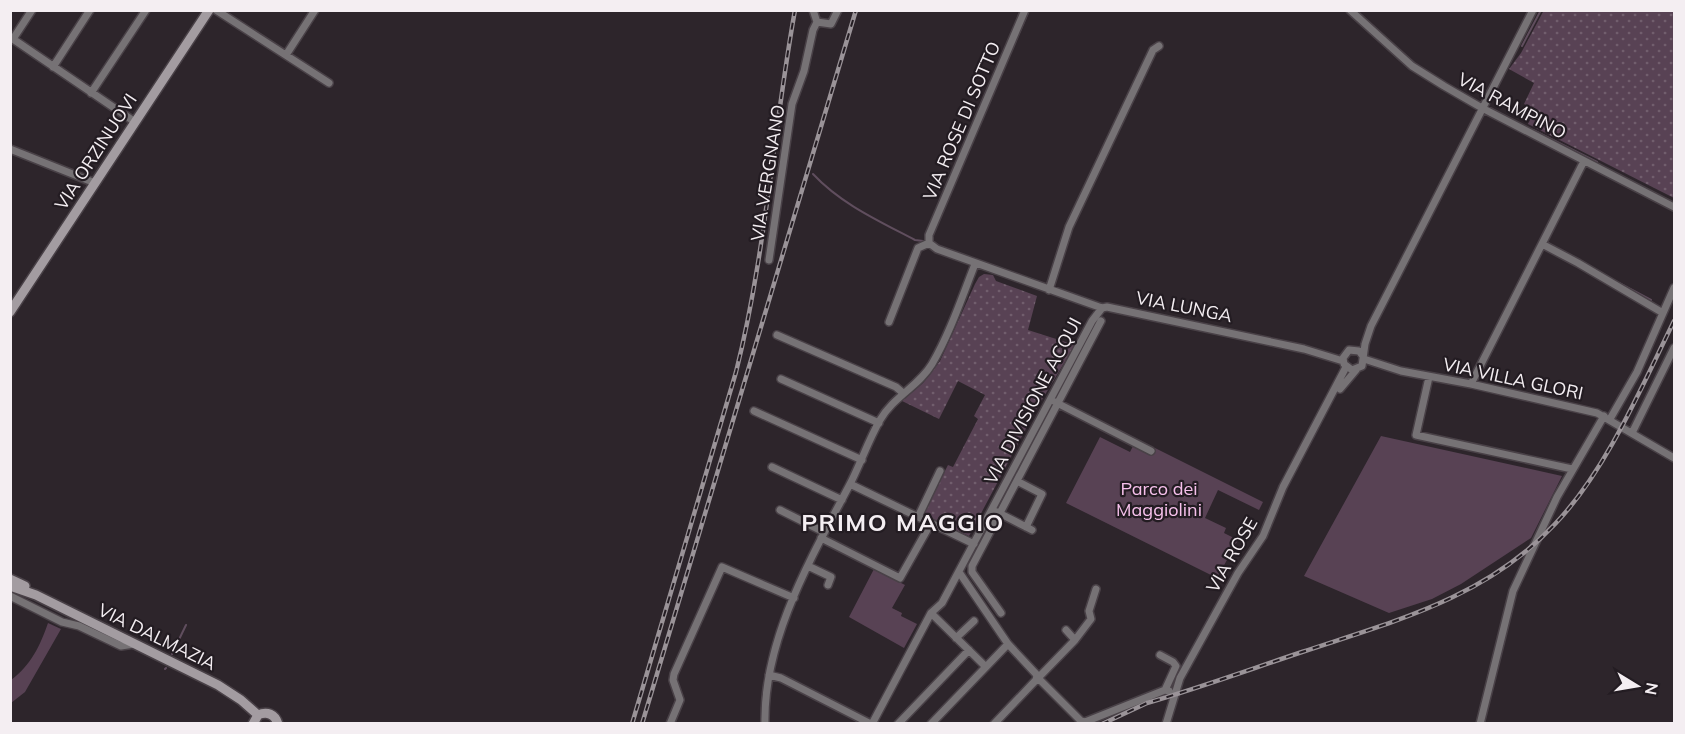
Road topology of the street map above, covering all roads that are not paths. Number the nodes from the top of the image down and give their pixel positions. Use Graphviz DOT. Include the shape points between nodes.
graph roads {
  1 [pos="32,10"];
  2 [pos="90,10"];
  3 [pos="146,10"];
  4 [pos="209,10"];
  5 [pos="216,10"];
  6 [pos="315,10"];
  7 [pos="813,10"];
  8 [pos="838,10"];
  9 [pos="1025,10"];
  10 [pos="1350,10"];
  11 [pos="1533,10"];
  12 [pos="817,22"];
  13 [pos="12,38"];
  14 [pos="1159,46"];
  15 [pos="286,55"];
  16 [pos="53,67"];
  17 [pos="329,84"];
  18 [pos="91,93"];
  19 [pos="1482,108"];
  20 [pos="135,122"];
  21 [pos="10,149"];
  22 [pos="1584,161"];
  23 [pos="95,183"];
  24 [pos="1674,207"];
  25 [pos="929,243"];
  26 [pos="1542,244"];
  27 [pos="769,260"];
  28 [pos="975,264"];
  29 [pos="1674,288"];
  30 [pos="1049,290"];
  31 [pos="12,306"];
  32 [pos="1102,308"];
  33 [pos="1663,313"];
  34 [pos="1101,321"];
  35 [pos="889,322"];
  36 [pos="1371,327"];
  37 [pos="777,335"];
  38 [pos="1674,348"];
  39 [pos="1350,350"];
  40 [pos="1314,351"];
  41 [pos="1363,357"];
  42 [pos="1345,364"];
  43 [pos="1383,367"];
  44 [pos="1358,369"];
  45 [pos="1429,377"];
  46 [pos="781,379"];
  47 [pos="1471,384"];
  48 [pos="903,393"];
  49 [pos="1054,402"];
  50 [pos="1329,403"];
  51 [pos="754,411"];
  52 [pos="1607,418"];
  53 [pos="879,423"];
  54 [pos="1632,433"];
  55 [pos="1151,451"];
  56 [pos="1674,458"];
  57 [pos="862,460"];
  58 [pos="772,467"];
  59 [pos="1572,468"];
  60 [pos="940,471"];
  61 [pos="1017,481"];
  62 [pos="850,484"];
  63 [pos="842,500"];
  64 [pos="780,510"];
  65 [pos="996,511"];
  66 [pos="918,517"];
  67 [pos="931,523"];
  68 [pos="822,535"];
  69 [pos="976,547"];
  70 [pos="808,566"];
  71 [pos="959,572"];
  72 [pos="10,579"];
  73 [pos="828,585"];
  74 [pos="10,586"];
  75 [pos="1096,589"];
  76 [pos="36,595"];
  77 [pos="10,596"];
  78 [pos="794,598"];
  79 [pos="990,598"];
  80 [pos="981,605"];
  81 [pos="931,613"];
  82 [pos="1001,613"];
  83 [pos="974,621"];
  84 [pos="1066,630"];
  85 [pos="957,638"];
  86 [pos="1075,640"];
  87 [pos="134,644"];
  88 [pos="1008,644"];
  89 [pos="969,650"];
  90 [pos="1160,655"];
  91 [pos="986,667"];
  92 [pos="769,675"];
  93 [pos="1038,678"];
  94 [pos="256,719"];
  95 [pos="278,723"];
  96 [pos="670,723"];
  97 [pos="765,723"];
  98 [pos="872,723"];
  99 [pos="898,723"];
  100 [pos="931,723"];
  101 [pos="994,723"];
  102 [pos="1166,723"];
  103 [pos="1479,723"];
  1 -- 13 [label="street"];
  2 -- 16 [label="street"];
  3 -- 18 [label="street"];
  4 -- 20 [label="main road, VIA ORZINUOVI"];
  5 -- 15 [label="street"];
  6 -- 15 [label="street"];
  7 -- 12 [label="street"];
  8 -- 12 [label="street" via="831,24"];
  9 -- 25 [label="street, VIA ROSE DI SOTTO" via="929,235"];
  10 -- 19 [label="street, VIA RAMPINO" via="1412,66"];
  11 -- 19 [label="street"];
  12 -- 27 [label="street, VIA VERGNANO" via="792,104"];
  13 -- 16 [label="street"];
  14 -- 30 [label="street" via="1153,50 1069,227"];
  15 -- 17 [label="street"];
  16 -- 18 [label="street"];
  18 -- 20 [label="street"];
  19 -- 22 [label="street, VIA RAMPINO"];
  19 -- 36 [label="street"];
  20 -- 23 [label="main road, VIA ORZINUOVI"];
  21 -- 23 [label="street"];
  22 -- 24 [label="street, VIA RAMPINO"];
  22 -- 26 [label="street"];
  23 -- 31 [label="main road, VIA ORZINUOVI"];
  25 -- 28 [label="street, VIA LUNGA"];
  25 -- 35 [label="street" via="918,248"];
  26 -- 33 [label="street"];
  26 -- 47 [label="street"];
  28 -- 30 [label="street, VIA LUNGA"];
  28 -- 48 [label="street" via="935,358 924,375"];
  29 -- 33 [label="street"];
  30 -- 32 [label="street, VIA LUNGA"];
  32 -- 40 [label="street, VIA LUNGA"];
  32 -- 49 [label="street, VIA DIVISIONE ACQUI" via="1096,313"];
  33 -- 52 [label="street" via="1637,372"];
  34 -- 49 [label="street, VIA DIVISIONE ACQUI"];
  36 -- 39 [label="street"];
  36 -- 41 [label="street"];
  37 -- 48 [label="street"];
  38 -- 54 [label="street"];
  39 -- 40 [label="street, VIA LUNGA"];
  39 -- 41 [label="street" via="1359,351"];
  39 -- 42 [label="street" via="1344,355"];
  40 -- 42 [label="street, VIA LUNGA"];
  41 -- 43 [label="street, VIA VILLA GLORI"];
  41 -- 44 [label="street"];
  42 -- 44 [label="street"];
  42 -- 50 [label="street, VIA ROSE"];
  43 -- 44 [label="street, VIA VILLA GLORI"];
  43 -- 45 [label="street, VIA VILLA GLORI"];
  44 -- 50 [label="street, VIA ROSE"];
  45 -- 47 [label="street, VIA VILLA GLORI"];
  45 -- 59 [label="street" via="1416,435"];
  46 -- 53 [label="street"];
  47 -- 52 [label="street, VIA VILLA GLORI"];
  48 -- 53 [label="street"];
  49 -- 55 [label="street"];
  49 -- 61 [label="street, VIA DIVISIONE ACQUI"];
  49 -- 65 [label="street, VIA DIVISIONE ACQUI"];
  50 -- 102 [label="street, VIA ROSE" via="1282,487 1263,536 1180,678"];
  51 -- 57 [label="street"];
  52 -- 54 [label="street, VIA VILLA GLORI"];
  52 -- 59 [label="street"];
  53 -- 57 [label="street"];
  54 -- 56 [label="street, VIA VILLA GLORI"];
  57 -- 62 [label="street"];
  58 -- 63 [label="street"];
  59 -- 103 [label="street" via="1513,591"];
  60 -- 66 [label="street"];
  61 -- 65 [label="street, VIA DIVISIONE ACQUI"];
  61 -- 65 [label="street, VIA DIVISIONE ACQUI" via="1042,494 1029,528"];
  62 -- 63 [label="street"];
  62 -- 66 [label="street"];
  63 -- 68 [label="street"];
  64 -- 68 [label="street"];
  65 -- 69 [label="street, VIA DIVISIONE ACQUI"];
  66 -- 67 [label="street"];
  67 -- 68 [label="street" via="900,578"];
  67 -- 69 [label="street"];
  68 -- 70 [label="street"];
  69 -- 71 [label="street, VIA DIVISIONE ACQUI"];
  69 -- 79 [label="street, VIA DIVISIONE ACQUI" via="971,569"];
  70 -- 73 [label="street" via="831,577"];
  70 -- 78 [label="street"];
  71 -- 80 [label="street"];
  71 -- 81 [label="street, VIA DIVISIONE ACQUI" via="942,603"];
  72 -- 76 [label="main road, VIA DALMAZIA"];
  74 -- 76 [label="main road, VIA DALMAZIA"];
  75 -- 86 [label="street" via="1089,611 1091,619"];
  76 -- 87 [label="main road, VIA DALMAZIA"];
  77 -- 87 [label="street" via="121,646"];
  78 -- 92 [label="street"];
  78 -- 96 [label="street" via="722,567 674,674 680,700"];
  79 -- 80 [label="street"];
  79 -- 82 [label="street, VIA DIVISIONE ACQUI"];
  80 -- 88 [label="street"];
  81 -- 85 [label="street"];
  81 -- 98 [label="street, VIA DIVISIONE ACQUI"];
  83 -- 85 [label="street"];
  84 -- 86 [label="street"];
  85 -- 89 [label="street"];
  86 -- 93 [label="street"];
  87 -- 94 [label="main road, VIA DALMAZIA" via="218,685 241,700"];
  88 -- 91 [label="street"];
  88 -- 93 [label="street"];
  89 -- 91 [label="street"];
  89 -- 99 [label="street"];
  90 -- 93 [label="street" via="1176,666 1167,690 1087,722 1081,721"];
  91 -- 100 [label="street"];
  92 -- 97 [label="street"];
  92 -- 98 [label="street"];
  93 -- 101 [label="street"];
  94 -- 95 [label="main road, VIA DALMAZIA" via="263,713 271,714"];
}
